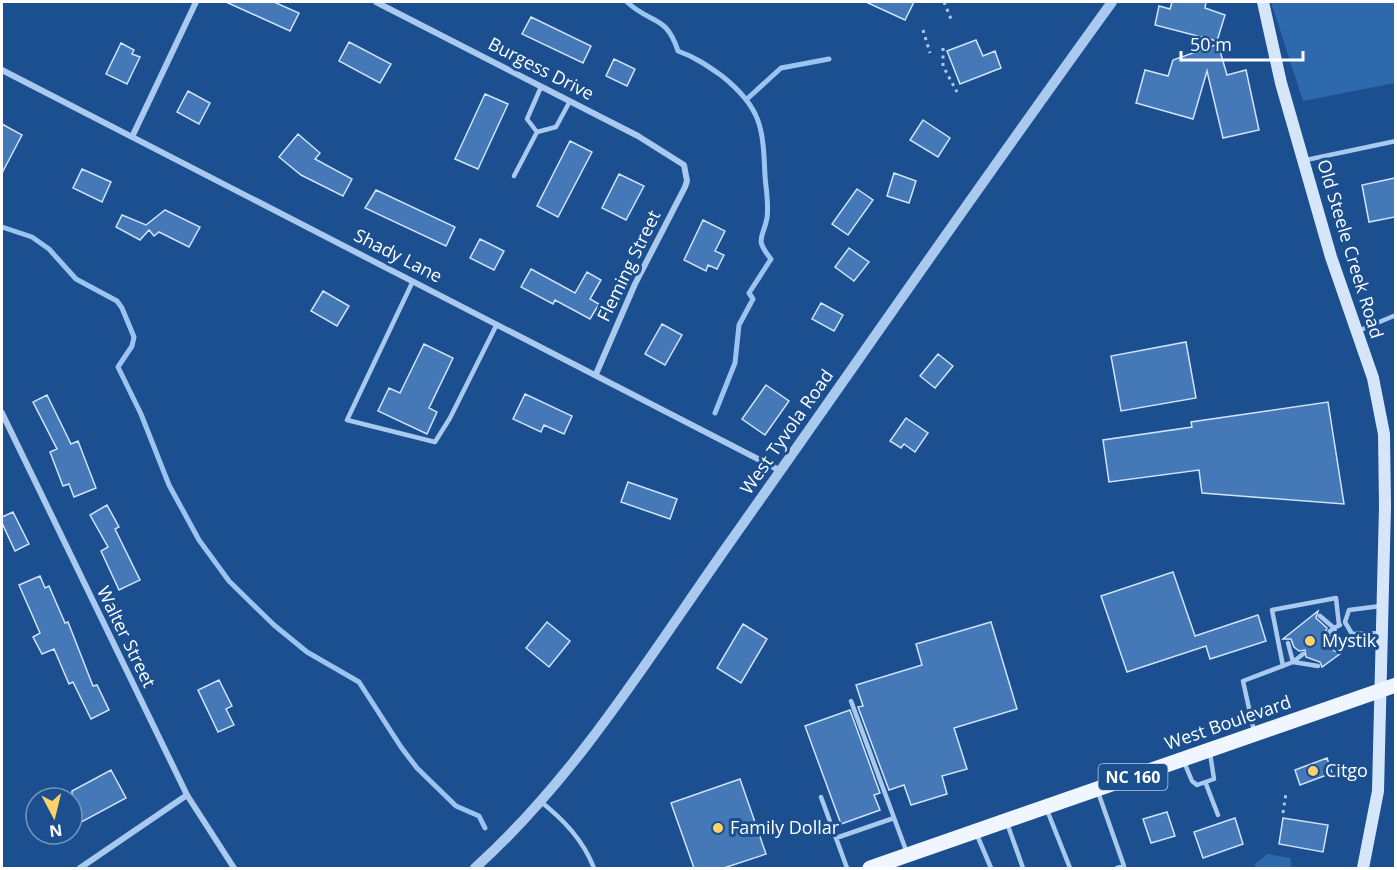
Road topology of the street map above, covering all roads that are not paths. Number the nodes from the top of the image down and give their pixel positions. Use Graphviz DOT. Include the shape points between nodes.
graph roads {
  1 [pos="196,2"];
  2 [pos="376,2"];
  3 [pos="1112,2"];
  4 [pos="1263,2"];
  5 [pos="2,70"];
  6 [pos="541,87"];
  7 [pos="570,101"];
  8 [pos="537,132"];
  9 [pos="132,137"];
  10 [pos="1395,141"];
  11 [pos="1303,160"];
  12 [pos="686,170"];
  13 [pos="514,176"];
  14 [pos="413,281"];
  15 [pos="1395,315"];
  16 [pos="497,324"];
  17 [pos="1356,332"];
  18 [pos="596,374"];
  19 [pos="2,413"];
  20 [pos="781,471"];
  21 [pos="1382,606"];
  22 [pos="1320,616"];
  23 [pos="1345,622"];
  24 [pos="1334,629"];
  25 [pos="1381,633"];
  26 [pos="1288,643"];
  27 [pos="1338,649"];
  28 [pos="1303,654"];
  29 [pos="1293,662"];
  30 [pos="1283,666"];
  31 [pos="1317,666"];
  32 [pos="1395,685"];
  33 [pos="1378,691"];
  34 [pos="851,700"];
  35 [pos="1255,734"];
  36 [pos="1209,750"];
  37 [pos="1183,759"];
  38 [pos="1206,784"];
  39 [pos="1097,789"];
  40 [pos="187,795"];
  41 [pos="820,797"];
  42 [pos="540,801"];
  43 [pos="1046,807"];
  44 [pos="1218,815"];
  45 [pos="894,818"];
  46 [pos="1006,821"];
  47 [pos="976,831"];
  48 [pos="836,838"];
  49 [pos="908,855"];
  50 [pos="80,868"];
  51 [pos="234,868"];
  52 [pos="475,868"];
  53 [pos="594,868"];
  54 [pos="847,868"];
  55 [pos="870,868"];
  56 [pos="991,868"];
  57 [pos="1023,868"];
  58 [pos="1070,868"];
  59 [pos="1117,868"];
  60 [pos="1363,868"];
  1 -- 9 [label="street"];
  2 -- 6 [label="street, Burgess Drive"];
  3 -- 20 [label="street, West Tyvola Road" via="956,217"];
  4 -- 11 [label="main road, Old Steele Creek Road"];
  5 -- 9 [label="street, Shady Lane"];
  6 -- 7 [label="street, Burgess Drive"];
  6 -- 8 [label="lane" via="527,119"];
  7 -- 8 [label="lane" via="556,127"];
  7 -- 12 [label="street, Burgess Drive" via="680,160"];
  8 -- 13 [label="lane"];
  9 -- 14 [label="street, Shady Lane"];
  10 -- 11 [label="lane"];
  11 -- 17 [label="main road, Old Steele Creek Road"];
  12 -- 18 [label="street, Fleming Street" via="685,187 635,284"];
  14 -- 16 [label="street, Shady Lane"];
  14 -- 16 [label="lane" via="347,420 435,442"];
  15 -- 17 [label="lane"];
  16 -- 18 [label="street, Shady Lane"];
  17 -- 21 [label="main road, Old Steele Creek Road" via="1373,378 1384,434"];
  18 -- 20 [label="street, Shady Lane"];
  19 -- 40 [label="street, Walter Street"];
  20 -- 42 [label="street, West Tyvola Road" via="574,764"];
  21 -- 23 [label="lane" via="1349,610"];
  21 -- 25 [label="main road, Old Steele Creek Road"];
  22 -- 24 [label="lane"];
  23 -- 24 [label="lane"];
  23 -- 25 [label="lane" via="1352,634"];
  24 -- 27 [label="lane"];
  24 -- 30 [label="lane" via="1336,598 1272,610"];
  25 -- 33 [label="main road, Old Steele Creek Road"];
  26 -- 29 [label="lane"];
  28 -- 29 [label="lane"];
  29 -- 30 [label="lane"];
  29 -- 31 [label="lane"];
  30 -- 35 [label="lane" via="1243,681"];
  32 -- 33 [label="main road, West Boulevard / NC 160"];
  33 -- 35 [label="main road, West Boulevard / NC 160"];
  33 -- 60 [label="main road, Old Steele Creek Road" via="1378,791"];
  34 -- 45 [label="lane"];
  35 -- 36 [label="main road, West Boulevard / NC 160"];
  36 -- 37 [label="main road, West Boulevard / NC 160"];
  36 -- 38 [label="lane" via="1215,774"];
  37 -- 38 [label="lane" via="1192,781"];
  37 -- 39 [label="main road, West Boulevard / NC 160"];
  38 -- 44 [label="lane"];
  39 -- 43 [label="main road, West Boulevard / NC 160"];
  39 -- 59 [label="lane" via="1124,866"];
  40 -- 50 [label="street"];
  40 -- 51 [label="street, Walter Street"];
  41 -- 48 [label="lane"];
  42 -- 52 [label="street, West Tyvola Road"];
  42 -- 53 [label="lane" via="586,847"];
  43 -- 46 [label="main road, West Boulevard / NC 160"];
  43 -- 58 [label="lane"];
  45 -- 48 [label="lane"];
  45 -- 49 [label="lane"];
  46 -- 47 [label="main road, West Boulevard / NC 160"];
  46 -- 57 [label="lane"];
  47 -- 49 [label="main road, West Boulevard / NC 160"];
  47 -- 56 [label="lane"];
  48 -- 54 [label="lane"];
  49 -- 55 [label="main road, West Boulevard / NC 160"];
}
